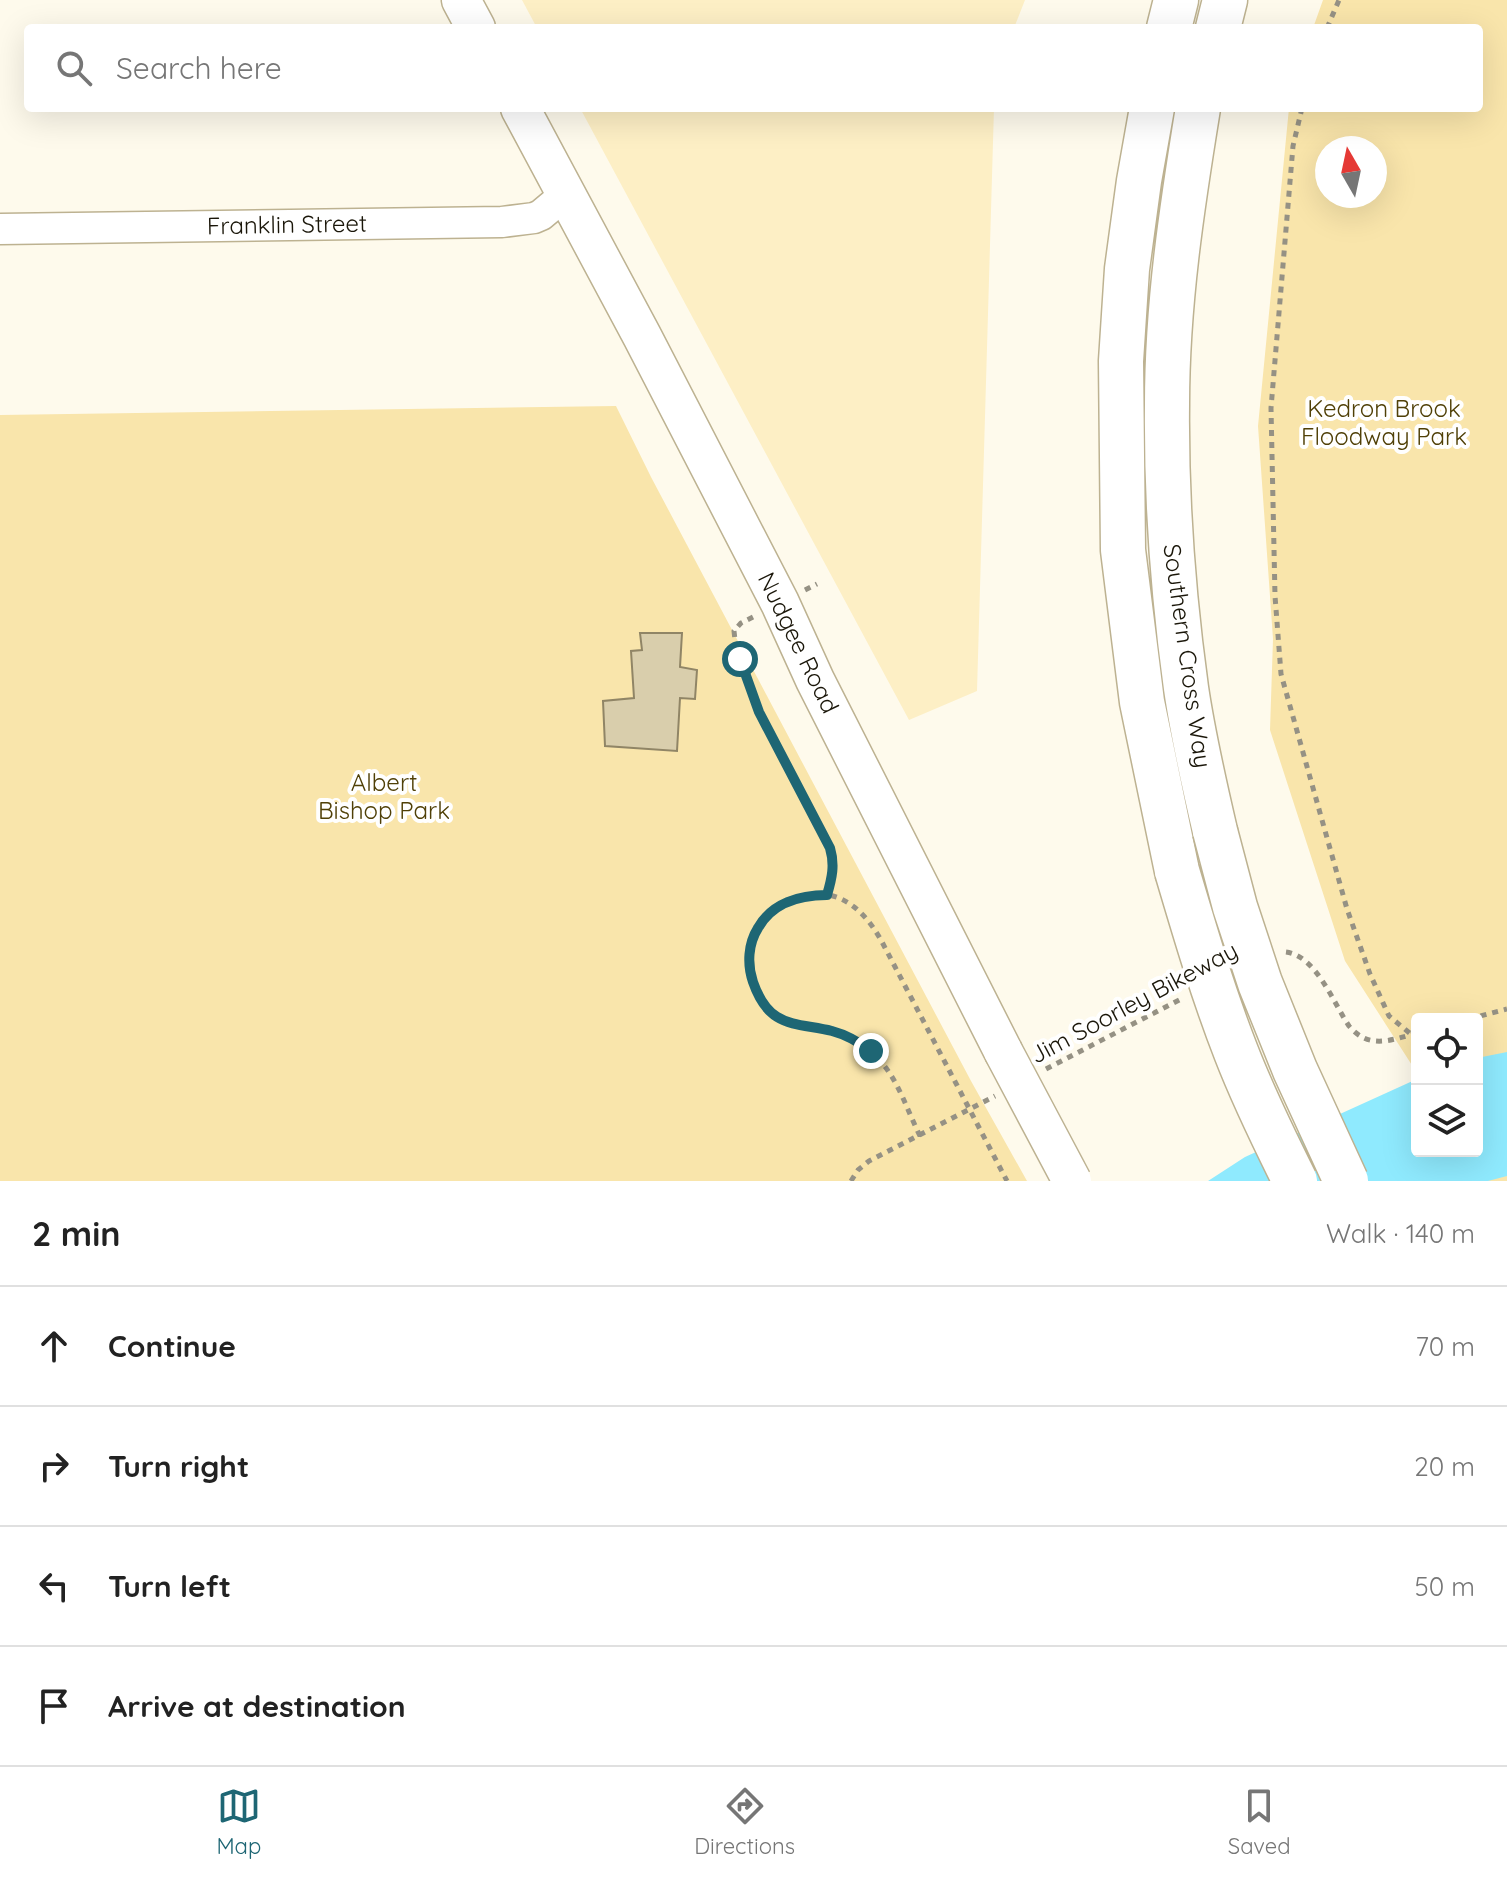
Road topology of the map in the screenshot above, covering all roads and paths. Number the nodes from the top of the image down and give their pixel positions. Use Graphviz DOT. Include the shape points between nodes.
graph roads {
  1 [pos="461,0"];
  2 [pos="1176,0"];
  3 [pos="1225,0"];
  4 [pos="1339,0"];
  5 [pos="474,24"];
  6 [pos="1170,24"];
  7 [pos="1219,24"];
  8 [pos="1329,24"];
  9 [pos="522,112"];
  10 [pos="1151,112"];
  11 [pos="1197,112"];
  12 [pos="1301,112"];
  13 [pos="566,194"];
  14 [pos="0,229"];
  15 [pos="746,621"];
  16 [pos="827,895"];
  17 [pos="1279,952"];
  18 [pos="1188,995"];
  19 [pos="1507,1009"];
  20 [pos="1483,1015"];
  21 [pos="1411,1031"];
  22 [pos="1411,1035"];
  23 [pos="1045,1070"];
  24 [pos="1005,1091"];
  25 [pos="920,1136"];
  26 [pos="851,1181"];
  27 [pos="1007,1181"];
  28 [pos="1072,1181"];
  29 [pos="1295,1181"];
  30 [pos="1346,1181"];
  1 -- 5 [label="main road"];
  2 -- 6 [label="highway"];
  3 -- 7 [label="highway"];
  4 -- 8 [label="path"];
  9 -- 13 [label="main road, Nudgee Road"];
  10 -- 29 [label="highway, Southern Cross Way, bridge" via="1127,269 1121,361 1123,550 1142,702 1177,871 1203,960 1236,1053"];
  11 -- 30 [label="highway, Southern Cross Way, bridge" via="1173,286 1166,402 1175,598 1186,690 1235,907 1295,1070"];
  12 -- 21 [label="path" via="1293,146 1271,408 1281,674 1370,974 1389,1016"];
  13 -- 14 [label="street, Franklin Street" via="541,215 502,222"];
  13 -- 28 [label="main road, Nudgee Road, bridge"];
  15 -- 16 [label="path" via="734,631 740,659 759,712 830,848 833,874"];
  16 -- 25 [label="path" via="791,900 764,919 749,953 754,984 768,1009 785,1021 846,1036 876,1056 893,1078"];
  16 -- 27 [label="path, bridge" via="852,904 871,923"];
  17 -- 22 [label="path" via="1299,955 1309,963 1357,1035 1380,1042"];
  18 -- 23 [label="path, Jim Soorley Bikeway"];
  19 -- 20 [label="path"];
  24 -- 25 [label="path"];
  25 -- 26 [label="path" via="869,1161"];
}
